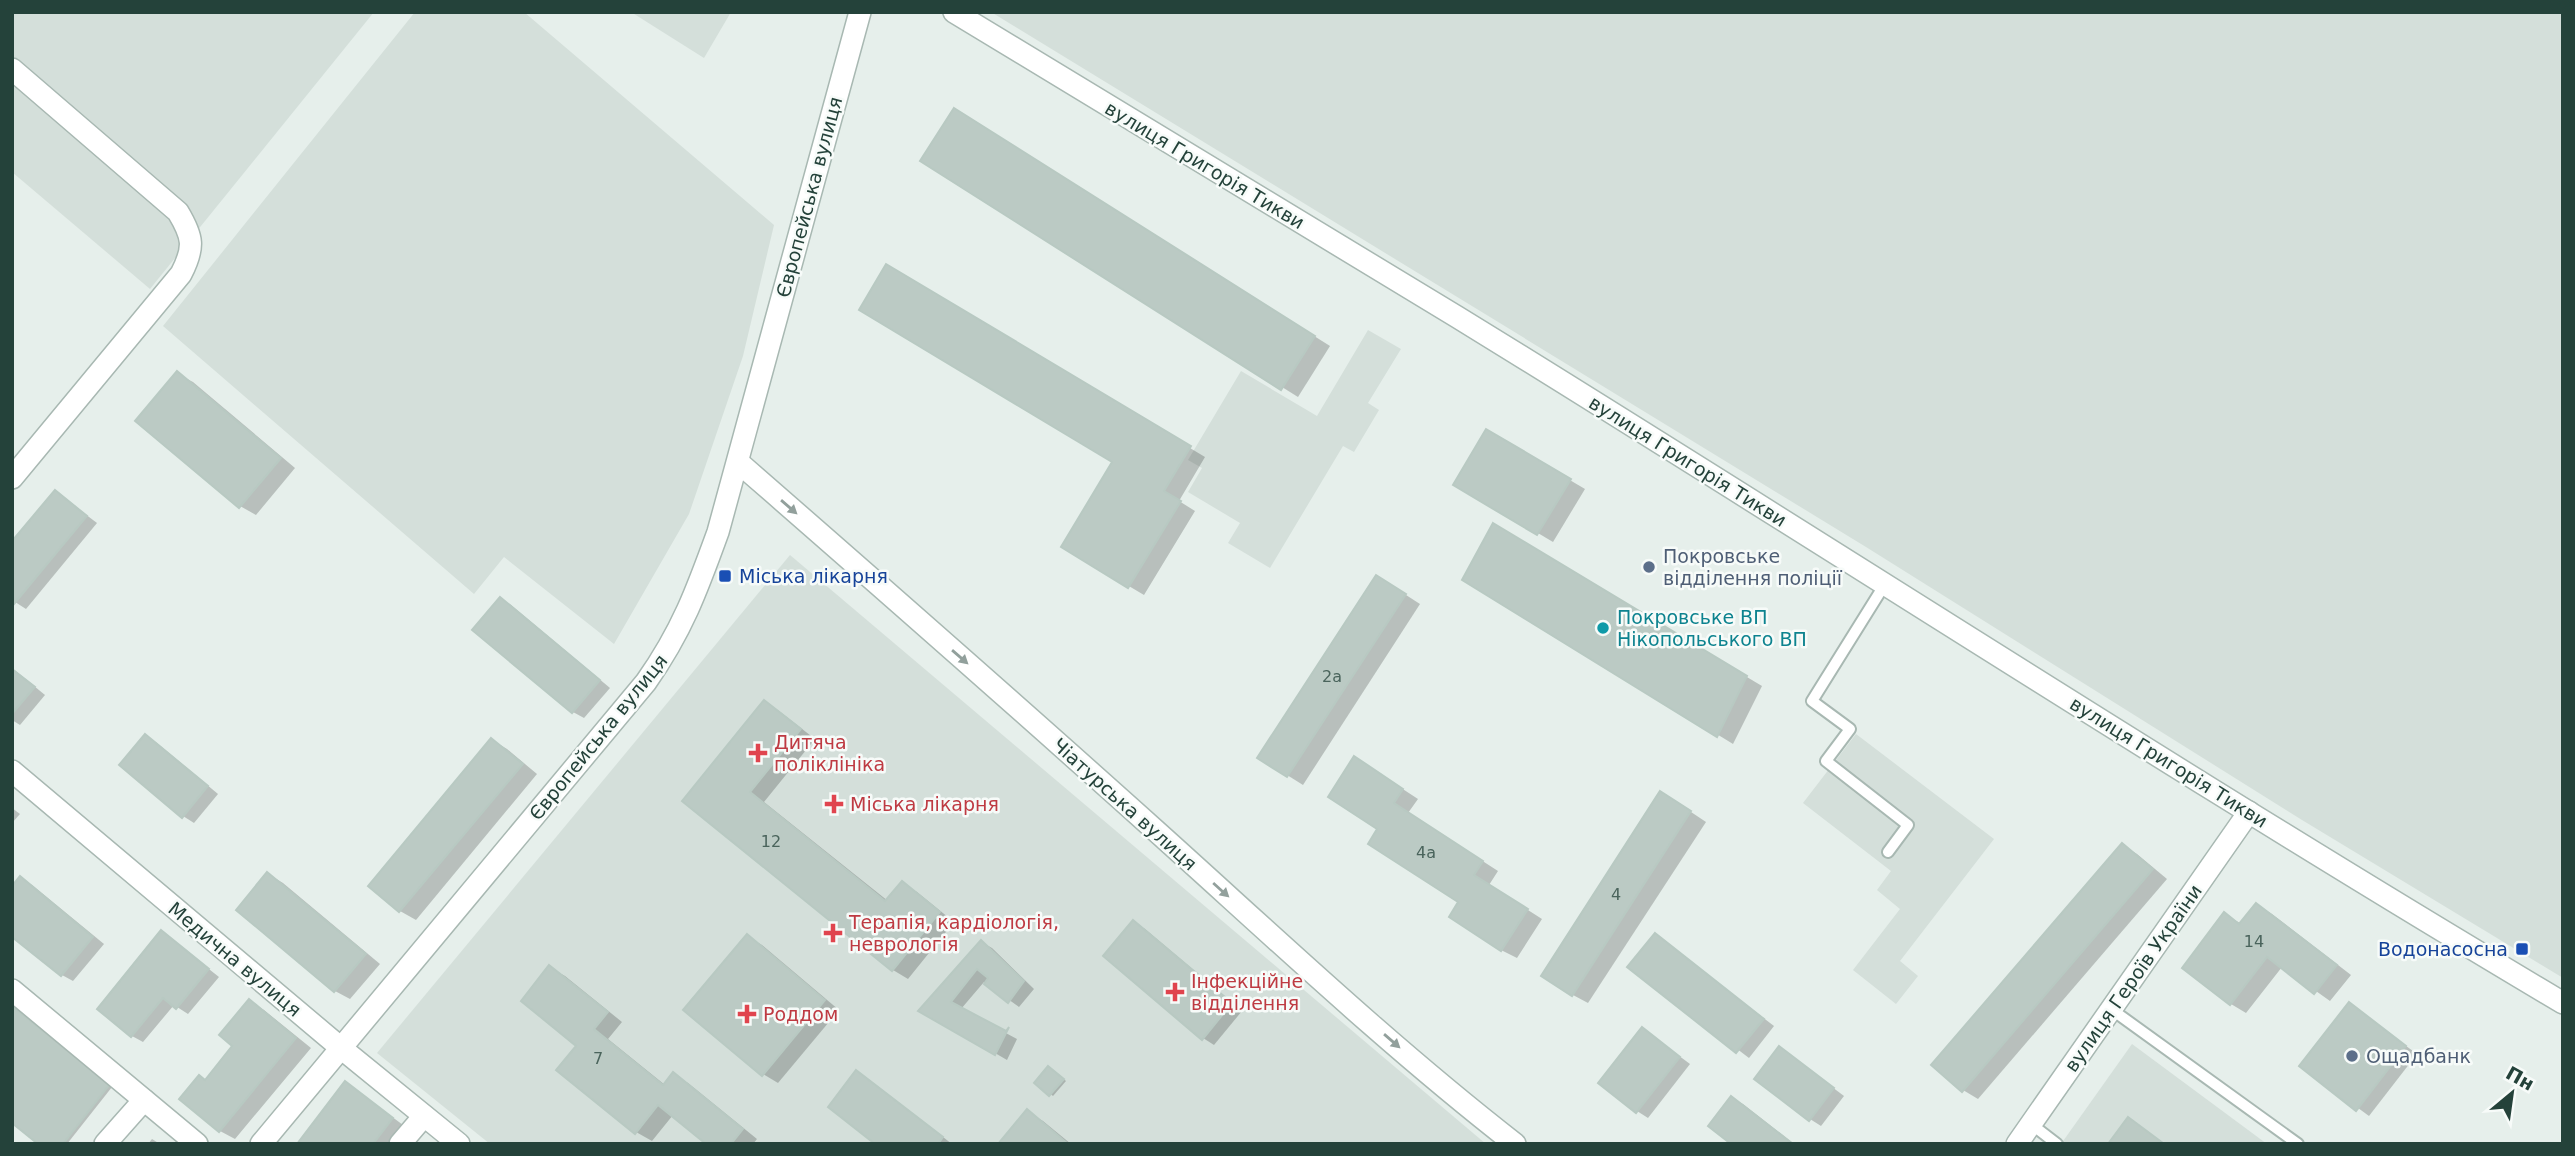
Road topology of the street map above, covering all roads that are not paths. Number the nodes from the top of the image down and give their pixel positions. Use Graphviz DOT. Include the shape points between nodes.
graph roads {
  1 [pos="860,12"];
  2 [pos="954,12"];
  3 [pos="12,69"];
  4 [pos="738,462"];
  5 [pos="12,478"];
  6 [pos="1885,584"];
  7 [pos="12,771"];
  8 [pos="2249,812"];
  9 [pos="1888,852"];
  10 [pos="12,990"];
  11 [pos="2563,1003"];
  12 [pos="2111,1009"];
  13 [pos="341,1048"];
  14 [pos="144,1100"];
  15 [pos="424,1116"];
  16 [pos="2031,1124"];
  17 [pos="106,1144"];
  18 [pos="197,1144"];
  19 [pos="261,1144"];
  20 [pos="400,1144"];
  21 [pos="458,1144"];
  22 [pos="1515,1144"];
  23 [pos="2017,1144"];
  24 [pos="2057,1144"];
  25 [pos="2298,1144"];
  1 -- 4 [label="street, Європейська вулиця"];
  2 -- 6 [label="street, вулиця Григорія Тикви"];
  3 -- 5 [label="street" via="178,212 190,231 191,254 181,274"];
  4 -- 13 [label="street, Європейська вулиця" via="694,600 670,648"];
  4 -- 22 [label="street, Чіатурська вулиця, one-way" via="1314,974"];
  6 -- 8 [label="street, вулиця Григорія Тикви"];
  6 -- 9 [label="lane" via="1812,701 1850,729 1826,761 1908,825"];
  7 -- 13 [label="street, Медична вулиця"];
  8 -- 11 [label="street, вулиця Григорія Тикви"];
  8 -- 12 [label="street, вулиця Героїв України"];
  10 -- 14 [label="street"];
  12 -- 16 [label="street, вулиця Героїв України"];
  12 -- 25 [label="lane"];
  13 -- 15 [label="street, Медична вулиця"];
  13 -- 19 [label="street, Європейська вулиця"];
  14 -- 17 [label="street"];
  14 -- 18 [label="street"];
  15 -- 20 [label="street"];
  15 -- 21 [label="street, Медична вулиця"];
  16 -- 23 [label="street, вулиця Героїв України"];
  16 -- 24 [label="lane"];
}
